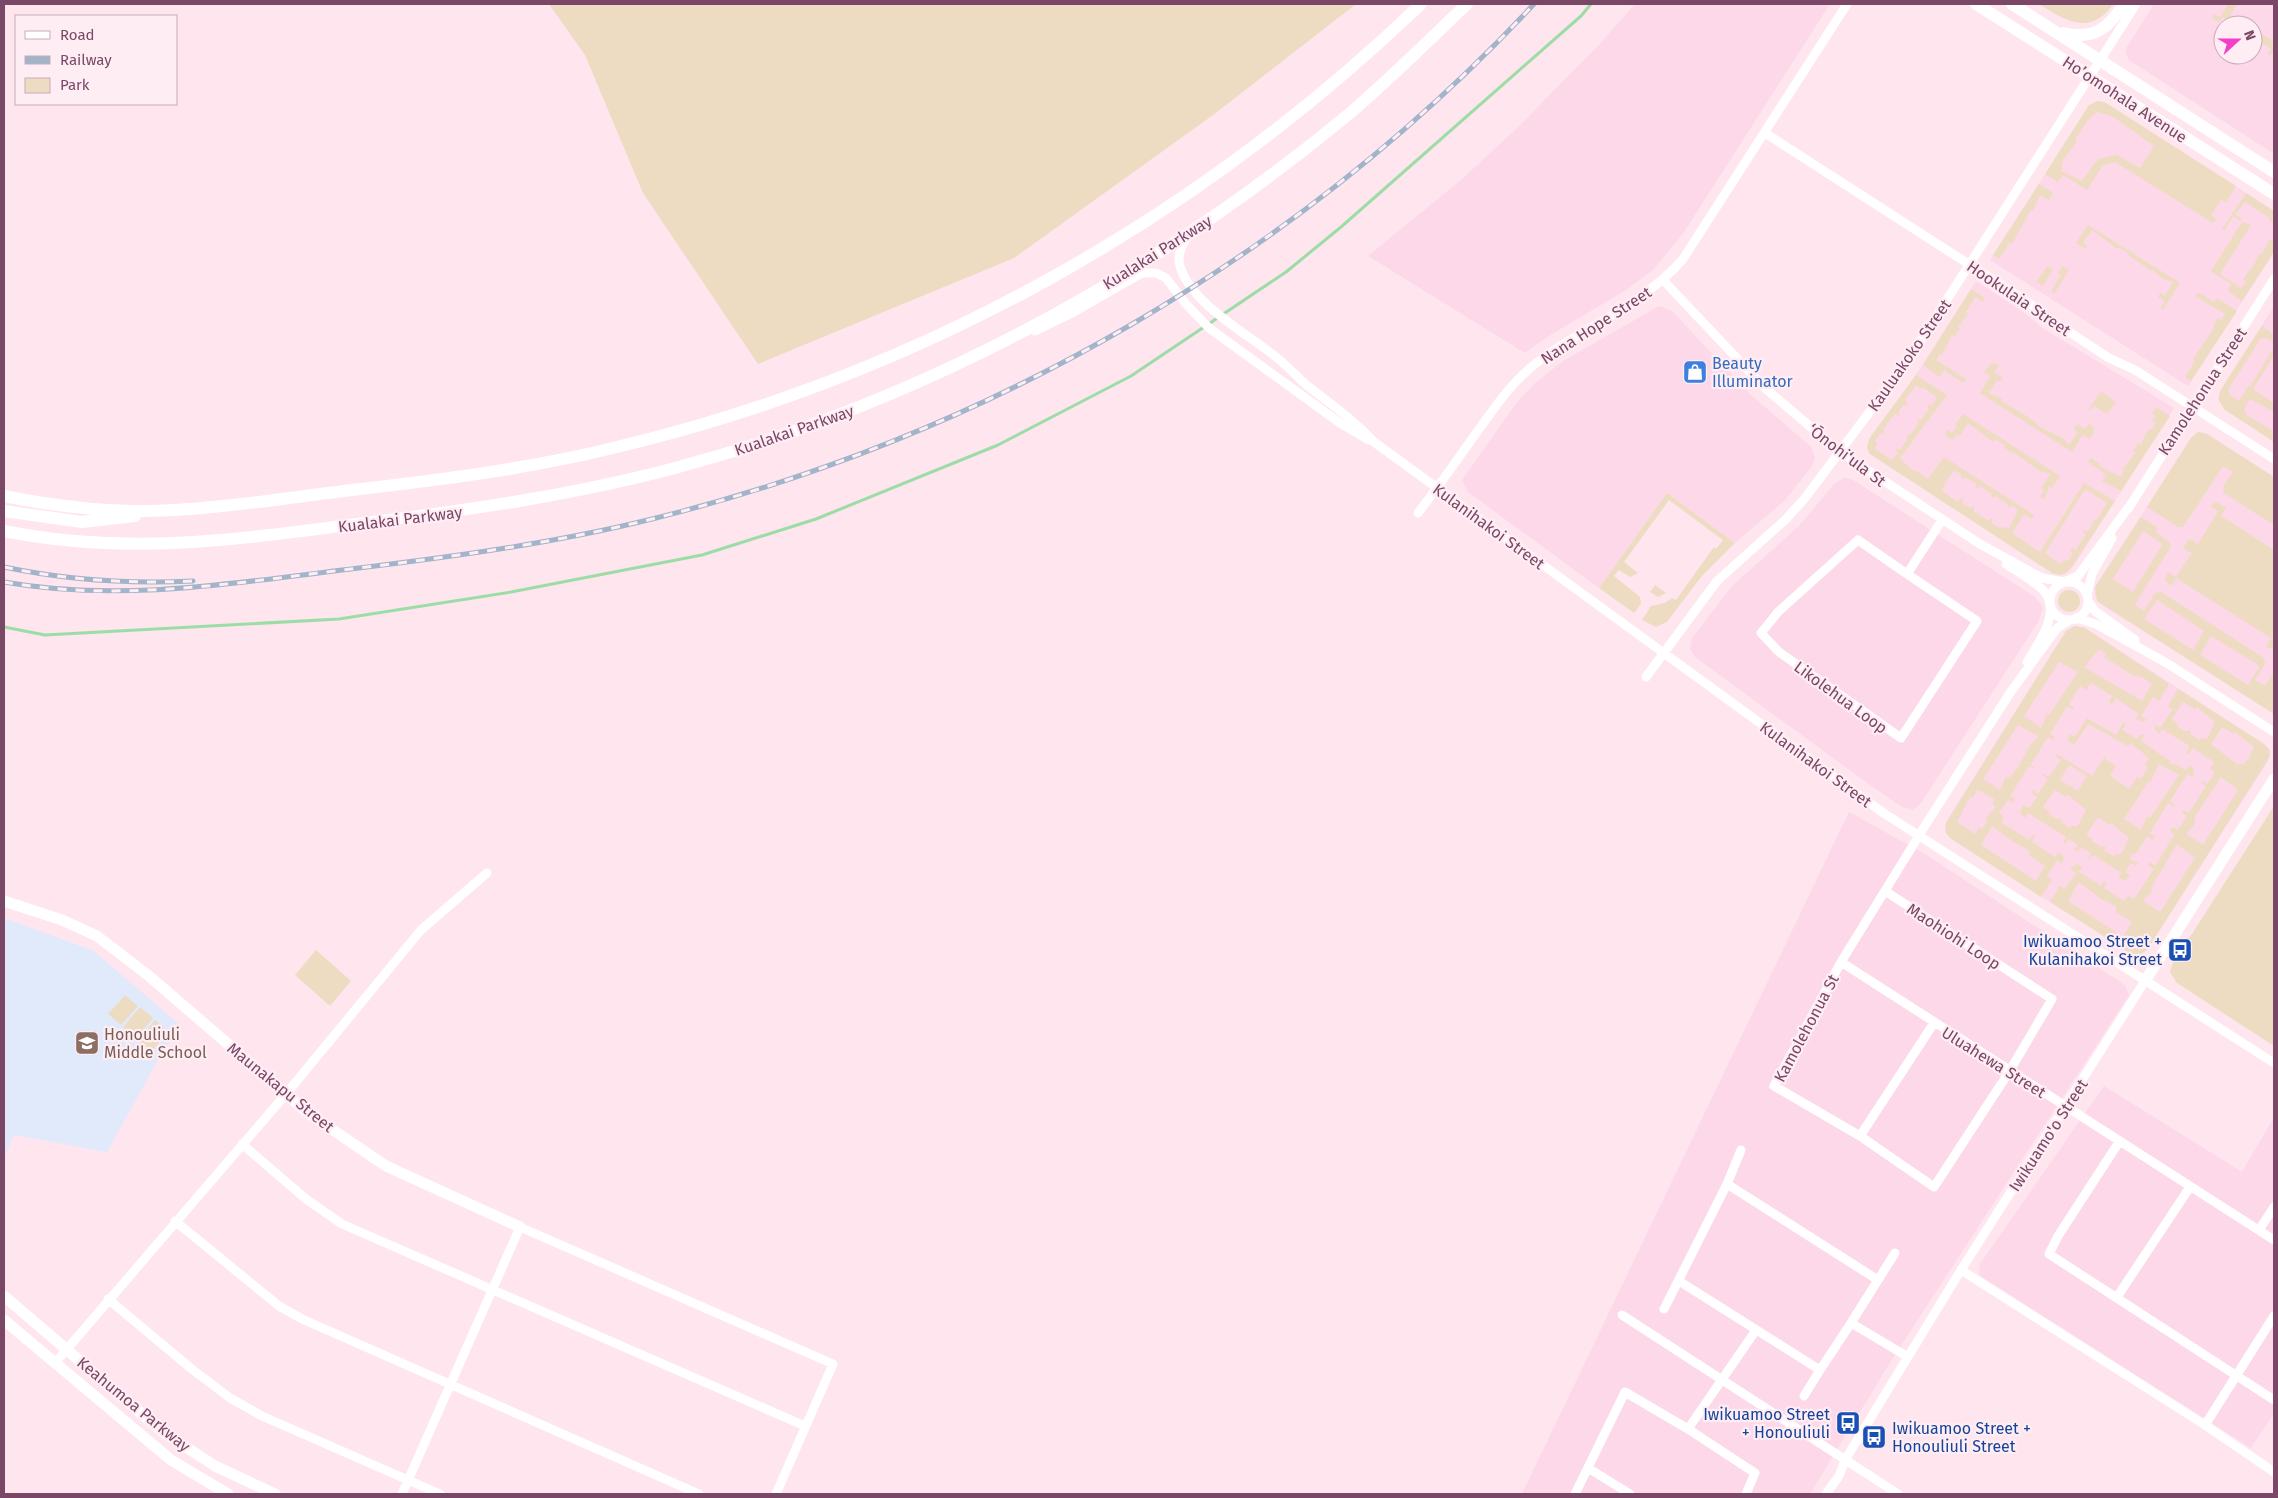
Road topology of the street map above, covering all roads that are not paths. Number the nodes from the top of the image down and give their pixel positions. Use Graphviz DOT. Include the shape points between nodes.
graph roads {
  1 [pos="1421,4"];
  2 [pos="1467,4"];
  3 [pos="1847,4"];
  4 [pos="1976,4"];
  5 [pos="2012,4"];
  6 [pos="2124,4"];
  7 [pos="2136,4"];
  8 [pos="2048,27"];
  9 [pos="2100,60"];
  10 [pos="2090,76"];
  11 [pos="1765,133"];
  12 [pos="2274,172"];
  13 [pos="2274,194"];
  14 [pos="1199,226"];
  15 [pos="1970,265"];
  16 [pos="2274,279"];
  17 [pos="1663,280"];
  18 [pos="990,348"];
  19 [pos="2193,407"];
  20 [pos="1374,442"];
  21 [pos="1840,452"];
  22 [pos="2274,459"];
  23 [pos="1437,488"];
  24 [pos="4,496"];
  25 [pos="2131,504"];
  26 [pos="174,510"];
  27 [pos="4,511"];
  28 [pos="1418,513"];
  29 [pos="1942,520"];
  30 [pos="4,531"];
  31 [pos="1980,544"];
  32 [pos="1907,574"];
  33 [pos="2064,582"];
  34 [pos="2087,598"];
  35 [pos="2050,604"];
  36 [pos="2073,619"];
  37 [pos="1664,653"];
  38 [pos="2165,662"];
  39 [pos="1646,677"];
  40 [pos="2010,693"];
  41 [pos="2274,732"];
  42 [pos="2274,779"];
  43 [pos="1919,835"];
  44 [pos="487,873"];
  45 [pos="1885,891"];
  46 [pos="4,900"];
  47 [pos="1841,962"];
  48 [pos="2145,981"];
  49 [pos="1934,1023"];
  50 [pos="2274,1063"];
  51 [pos="2009,1072"];
  52 [pos="286,1094"];
  53 [pos="2066,1108"];
  54 [pos="1860,1136"];
  55 [pos="2119,1142"];
  56 [pos="242,1144"];
  57 [pos="1741,1150"];
  58 [pos="1727,1184"];
  59 [pos="2190,1187"];
  60 [pos="2274,1208"];
  61 [pos="175,1222"];
  62 [pos="520,1227"];
  63 [pos="2259,1230"];
  64 [pos="2274,1240"];
  65 [pos="1895,1253"];
  66 [pos="1961,1270"];
  67 [pos="1679,1280"];
  68 [pos="1878,1280"];
  69 [pos="492,1289"];
  70 [pos="4,1296"];
  71 [pos="2117,1297"];
  72 [pos="108,1299"];
  73 [pos="1664,1309"];
  74 [pos="1622,1315"];
  75 [pos="2274,1316"];
  76 [pos="4,1320"];
  77 [pos="1851,1323"];
  78 [pos="1756,1330"];
  79 [pos="66,1348"];
  80 [pos="1908,1357"];
  81 [pos="55,1364"];
  82 [pos="1820,1370"];
  83 [pos="2237,1375"];
  84 [pos="1722,1380"];
  85 [pos="449,1386"];
  86 [pos="1804,1396"];
  87 [pos="2274,1400"];
  88 [pos="2205,1425"];
  89 [pos="805,1426"];
  90 [pos="1688,1429"];
  91 [pos="1845,1460"];
  92 [pos="1588,1468"];
  93 [pos="2274,1472"];
  94 [pos="409,1480"];
  95 [pos="228,1494"];
  96 [pos="275,1494"];
  97 [pos="402,1494"];
  98 [pos="440,1494"];
  99 [pos="699,1494"];
  100 [pos="776,1494"];
  101 [pos="1575,1494"];
  102 [pos="1630,1494"];
  103 [pos="1746,1494"];
  104 [pos="1826,1494"];
  105 [pos="1898,1494"];
  1 -- 26 [label="main road, Kualakai Parkway" via="1312,102 1180,201 1090,258 1013,300 858,371 730,416 562,459 435,480"];
  2 -- 14 [label="main road, Kualakai Parkway" via="1351,112 1278,170"];
  3 -- 11 [label="street, Nana Hope Street"];
  4 -- 10 [label="main road, Ho’omohala Avenue"];
  5 -- 8 [label="main road, Ho’omohala Avenue"];
  6 -- 8 [label="main road" via="2107,26 2090,34 2070,35"];
  7 -- 9 [label="street, Kauluakoko Street"];
  8 -- 9 [label="main road, Ho’omohala Avenue"];
  9 -- 10 [label="street, Kauluakoko Street"];
  9 -- 12 [label="main road, Ho’omohala Avenue"];
  10 -- 13 [label="main road, Ho’omohala Avenue"];
  10 -- 15 [label="street, Kauluakoko Street"];
  11 -- 15 [label="street, Hookulaia Street"];
  11 -- 17 [label="street, Nana Hope Street" via="1696,241"];
  14 -- 18 [label="main road, Kualakai Parkway" via="1064,309"];
  14 -- 20 [label="street, Kulanihakoi Street" via="1186,238 1180,252 1180,265 1187,280 1212,309 1349,416"];
  15 -- 19 [label="street, Hookulaia Street" via="2109,358 2135,370"];
  15 -- 21 [label="street, Kauluakoko Street" via="1907,362"];
  16 -- 19 [label="street, Kamolehonua Street"];
  17 -- 21 [label="street, ‘Ōnohi‘ula St" via="1766,389"];
  17 -- 23 [label="street, Nana Hope Street" via="1635,302 1528,370 1501,399"];
  18 -- 20 [label="street, Kulanihakoi Street" via="1057,321 1142,273 1154,272 1163,275 1203,322 1340,423"];
  18 -- 30 [label="main road, Kualakai Parkway" via="889,395 779,436 675,468 540,498 441,514 192,544 89,544"];
  19 -- 22 [label="street, Hookulaia Street"];
  19 -- 25 [label="street, Kamolehonua Street"];
  20 -- 23 [label="street, Kulanihakoi Street"];
  21 -- 29 [label="street, ‘Ōnohi‘ula St"];
  21 -- 37 [label="street, Kauluakoko Street" via="1792,513 1717,581"];
  23 -- 28 [label="street, Nana Hope Street"];
  23 -- 37 [label="street, Kulanihakoi Street"];
  24 -- 26 [label="main road, Kualakai Parkway" via="95,510"];
  25 -- 33 [label="street, Kamolehonua Street" via="2082,572"];
  25 -- 34 [label="street, Kamolehonua Street" via="2092,574"];
  26 -- 27 [label="main road" via="82,522"];
  29 -- 31 [label="street, ‘Ōnohi‘ula St"];
  29 -- 32 [label="street"];
  31 -- 33 [label="street, ‘Ōnohi‘ula St" via="2042,578"];
  31 -- 35 [label="street" via="2042,590"];
  32 -- 32 [label="street, Likolehua Loop" via="1858,540 1778,612 1761,634 1779,652 1901,738 1977,621"];
  33 -- 34 [label="street" via="2076,583"];
  33 -- 35 [label="street" via="2055,588"];
  34 -- 36 [label="street" via="2084,612"];
  34 -- 38 [label="street" via="2095,611"];
  35 -- 36 [label="street" via="2055,614"];
  35 -- 40 [label="street, Kamolehonua St" via="2046,628"];
  36 -- 38 [label="street" via="2096,624"];
  36 -- 40 [label="street, Kamolehonua St" via="2057,628"];
  37 -- 39 [label="street, Kauluakoko Street"];
  37 -- 43 [label="street, Kulanihakoi Street"];
  38 -- 41 [label="street"];
  40 -- 43 [label="street, Kamolehonua St"];
  42 -- 48 [label="street, Iwikuamo'o Street"];
  43 -- 45 [label="street, Kamolehonua St"];
  43 -- 48 [label="street, Kulanihakoi Street"];
  44 -- 52 [label="street" via="421,930"];
  45 -- 47 [label="street, Kamolehonua St"];
  45 -- 51 [label="street, Maohiohi Loop" via="2052,1000"];
  46 -- 52 [label="street, Maunakapu Street" via="97,936 149,976"];
  47 -- 49 [label="street, Uluahewa Street"];
  47 -- 54 [label="street, Kamolehonua St" via="1774,1086"];
  48 -- 50 [label="street, Kulanihakoi Street"];
  48 -- 53 [label="street, Iwikuamo'o Street"];
  49 -- 51 [label="street, Uluahewa Street"];
  49 -- 54 [label="street"];
  51 -- 53 [label="street, Uluahewa Street"];
  51 -- 54 [label="street, Kamolehonua St" via="1934,1186"];
  52 -- 56 [label="street"];
  52 -- 62 [label="street, Maunakapu Street" via="308,1113 386,1166"];
  53 -- 55 [label="street, Uluahewa Street"];
  53 -- 66 [label="street, Iwikuamo'o Street"];
  55 -- 59 [label="street, Uluahewa Street"];
  55 -- 71 [label="street" via="2049,1254"];
  56 -- 61 [label="street"];
  56 -- 69 [label="street" via="306,1199 342,1224"];
  57 -- 58 [label="street"];
  58 -- 67 [label="street"];
  58 -- 68 [label="street"];
  59 -- 63 [label="street, Uluahewa Street"];
  59 -- 71 [label="street"];
  60 -- 63 [label="street"];
  61 -- 72 [label="street"];
  61 -- 85 [label="street" via="279,1306"];
  62 -- 69 [label="street"];
  62 -- 89 [label="street" via="833,1364"];
  63 -- 64 [label="street, Uluahewa Street"];
  65 -- 68 [label="street"];
  66 -- 80 [label="street, Iwikuamo'o Street"];
  66 -- 88 [label="street"];
  67 -- 73 [label="street"];
  67 -- 78 [label="street"];
  68 -- 77 [label="street"];
  69 -- 85 [label="street"];
  69 -- 89 [label="street"];
  70 -- 79 [label="street, Keahumoa Parkway"];
  71 -- 83 [label="street"];
  72 -- 79 [label="street"];
  72 -- 94 [label="street" via="230,1398 262,1416"];
  74 -- 84 [label="street"];
  75 -- 83 [label="street"];
  76 -- 81 [label="street, Keahumoa Parkway"];
  77 -- 80 [label="street"];
  77 -- 82 [label="street"];
  78 -- 82 [label="street"];
  78 -- 84 [label="street"];
  79 -- 81 [label="street"];
  79 -- 96 [label="street, Keahumoa Parkway" via="163,1432 190,1451"];
  80 -- 91 [label="street, Iwikuamo'o Street"];
  81 -- 95 [label="street, Keahumoa Parkway" via="171,1460"];
  82 -- 86 [label="street"];
  83 -- 87 [label="street"];
  83 -- 88 [label="street"];
  84 -- 90 [label="street"];
  84 -- 91 [label="street"];
  85 -- 94 [label="street"];
  85 -- 99 [label="street"];
  88 -- 93 [label="street"];
  89 -- 100 [label="street"];
  90 -- 92 [label="street" via="1625,1392"];
  90 -- 103 [label="street" via="1755,1473"];
  91 -- 104 [label="street, Iwikuamo'o Street" via="1839,1476"];
  91 -- 105 [label="street"];
  92 -- 101 [label="street"];
  92 -- 102 [label="street"];
  94 -- 97 [label="street"];
  94 -- 98 [label="street"];
}
